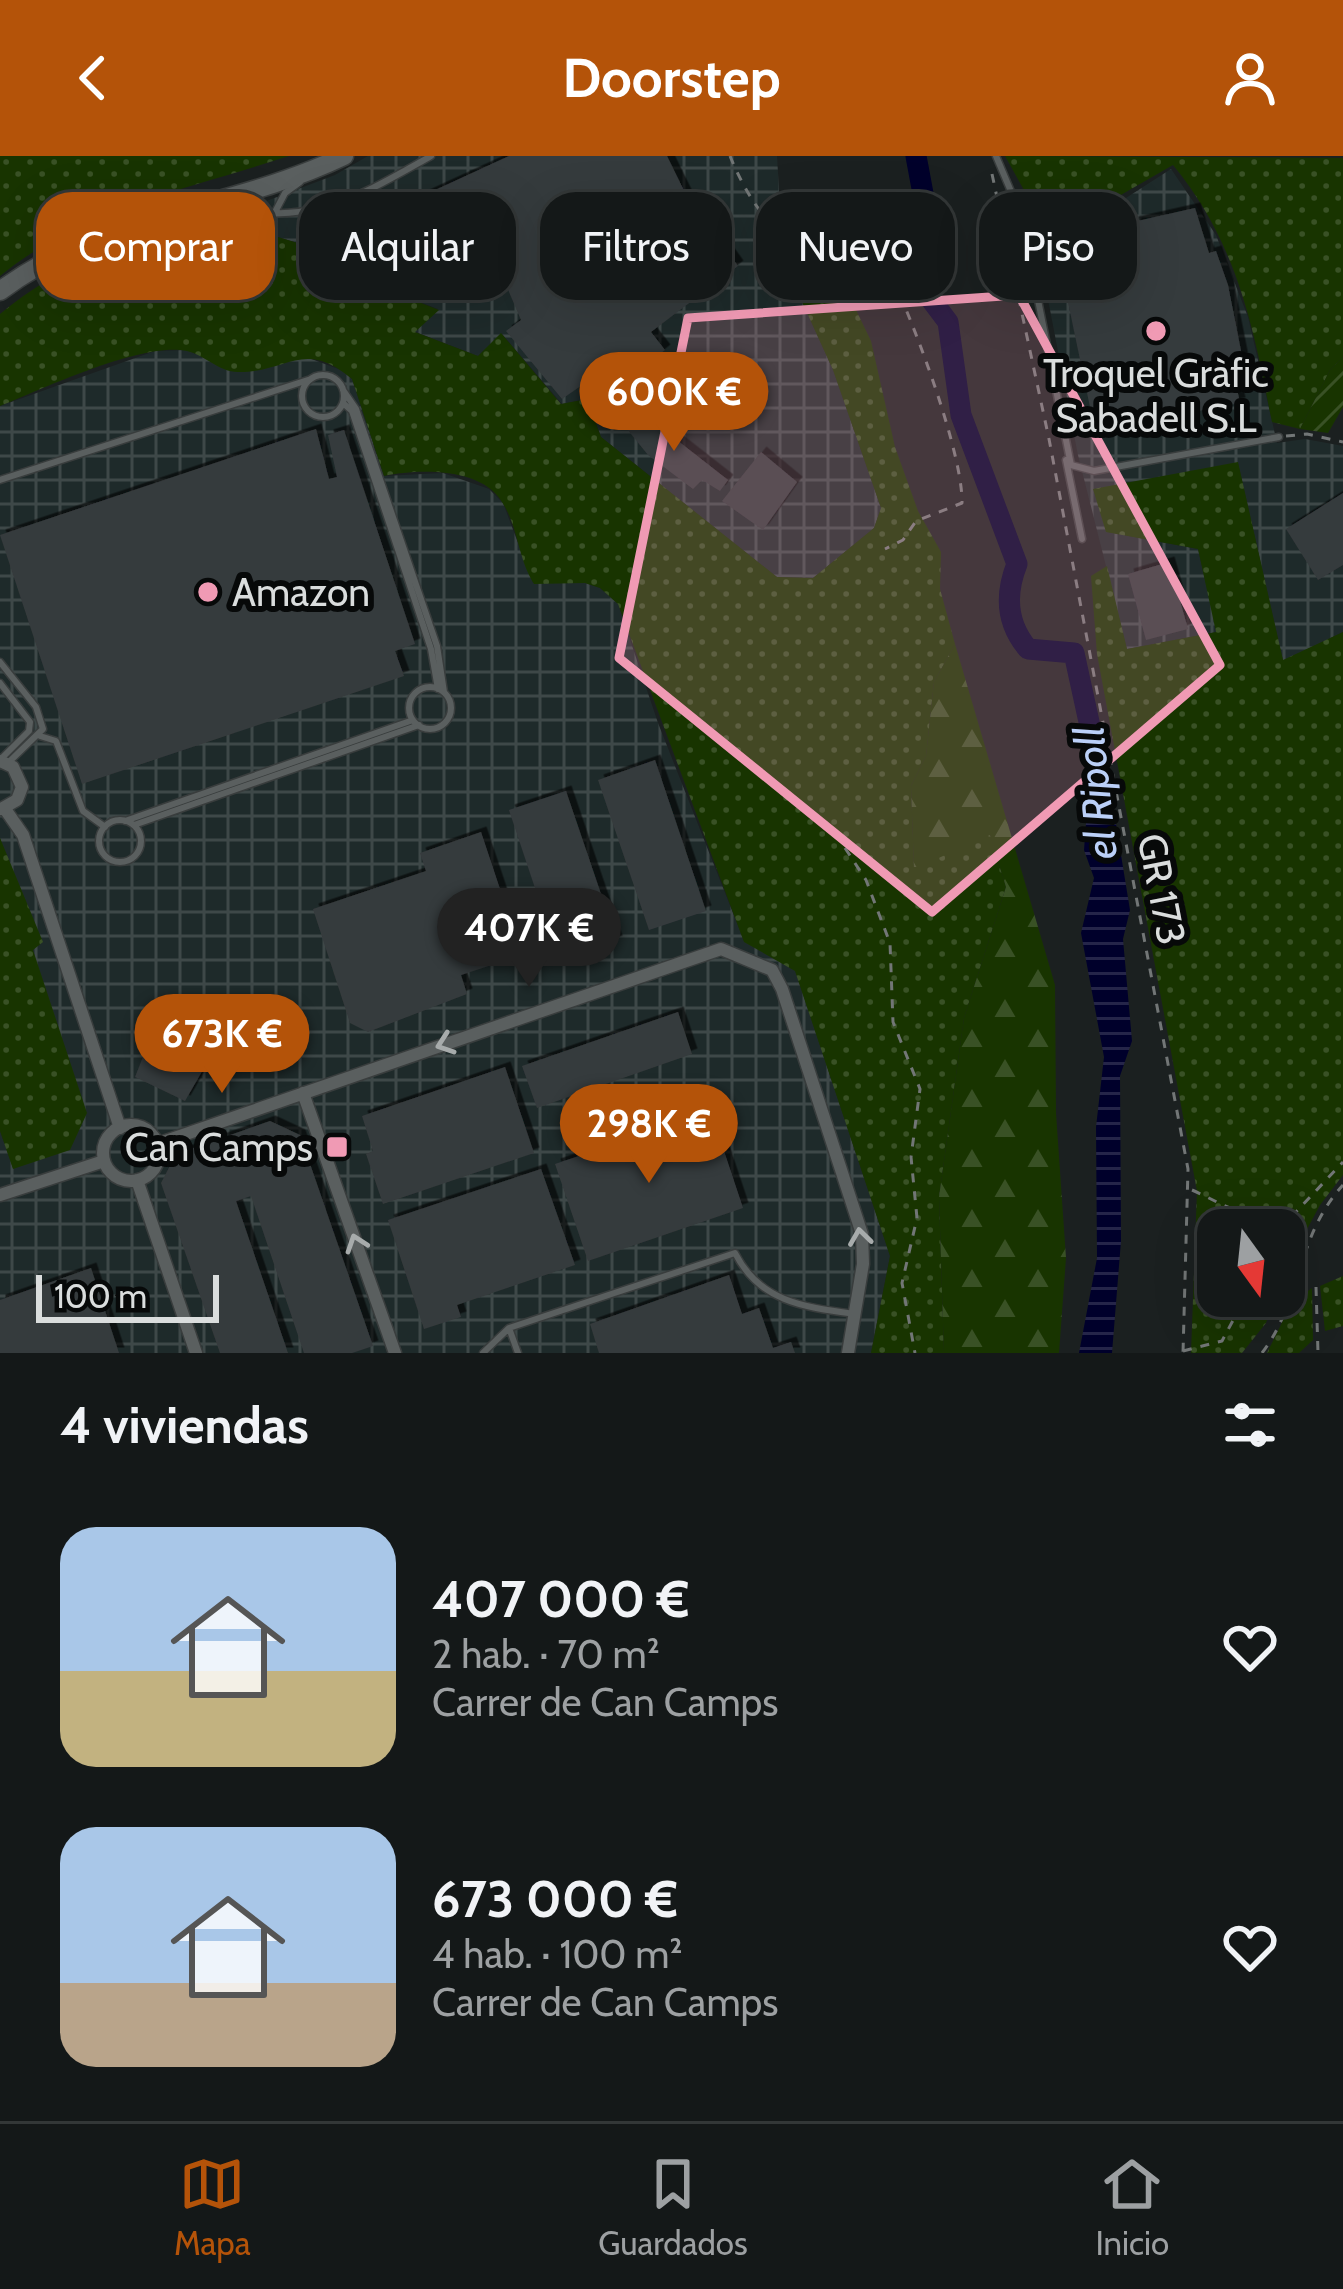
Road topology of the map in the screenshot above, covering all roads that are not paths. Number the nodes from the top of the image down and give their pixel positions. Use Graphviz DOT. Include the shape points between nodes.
graph roads {
  1 [pos="431,156"];
  2 [pos="996,156"];
  3 [pos="342,157"];
  4 [pos="228,192"];
  5 [pos="275,212"];
  6 [pos="275,216"];
  7 [pos="36,267"];
  8 [pos="0,290"];
  9 [pos="311,379"];
  10 [pos="344,390"];
  11 [pos="343,403"];
  12 [pos="1280,437"];
  13 [pos="1066,457"];
  14 [pos="0,480"];
  15 [pos="1082,539"];
  16 [pos="0,662"];
  17 [pos="0,683"];
  18 [pos="441,690"];
  19 [pos="416,723"];
  20 [pos="40,736"];
  21 [pos="2,762"];
  22 [pos="3,809"];
  23 [pos="125,821"];
  24 [pos="134,825"];
  25 [pos="105,827"];
  26 [pos="303,1093"];
  27 [pos="119,1128"];
  28 [pos="157,1144"];
  29 [pos="104,1161"];
  30 [pos="137,1180"];
  31 [pos="0,1195"];
  32 [pos="855,1314"];
  33 [pos="509,1328"];
  34 [pos="196,1353"];
  35 [pos="395,1353"];
  36 [pos="483,1353"];
  37 [pos="518,1353"];
  38 [pos="848,1353"];
  1 -- 6 [label="lane" via="342,206"];
  2 -- 13 [label="lane" via="1021,215"];
  3 -- 4 [label="main road"];
  3 -- 5 [label="lane" via="285,193"];
  7 -- 8 [label="main road"];
  9 -- 10 [label="lane" via="330,376"];
  9 -- 11 [label="lane" via="302,395 310,412 329,416"];
  9 -- 14 [label="lane"];
  10 -- 11 [label="lane"];
  10 -- 18 [label="lane" via="437,646"];
  11 -- 18 [label="lane"];
  12 -- 13 [label="lane" via="1094,471"];
  13 -- 15 [label="lane"];
  16 -- 20 [label="lane" via="36,707"];
  17 -- 21 [label="lane" via="30,722"];
  18 -- 19 [label="lane" via="413,696"];
  18 -- 19 [label="lane" via="451,703 447,721 435,728"];
  19 -- 23 [label="lane"];
  19 -- 24 [label="lane"];
  20 -- 21 [label="lane"];
  20 -- 25 [label="lane" via="56,741 83,811"];
  21 -- 22 [label="street" via="22,787"];
  22 -- 27 [label="street" via="22,835"];
  23 -- 24 [label="lane"];
  23 -- 25 [label="lane"];
  24 -- 25 [label="lane" via="140,848 125,861 101,850"];
  26 -- 28 [label="street"];
  32 -- 26 [label="street, one-way" via="863,1264 856,1211 782,989 772,970 754,961 721,949"];
  35 -- 26 [label="street, one-way"];
  27 -- 28 [label="street" via="137,1126"];
  27 -- 29 [label="street" via="107,1138"];
  28 -- 30 [label="street" via="157,1162"];
  29 -- 30 [label="street" via="113,1174"];
  29 -- 31 [label="street"];
  30 -- 34 [label="street"];
  32 -- 33 [label="lane" via="806,1308 750,1282 735,1252"];
  32 -- 38 [label="street"];
  33 -- 36 [label="lane"];
  33 -- 37 [label="lane"];
}
